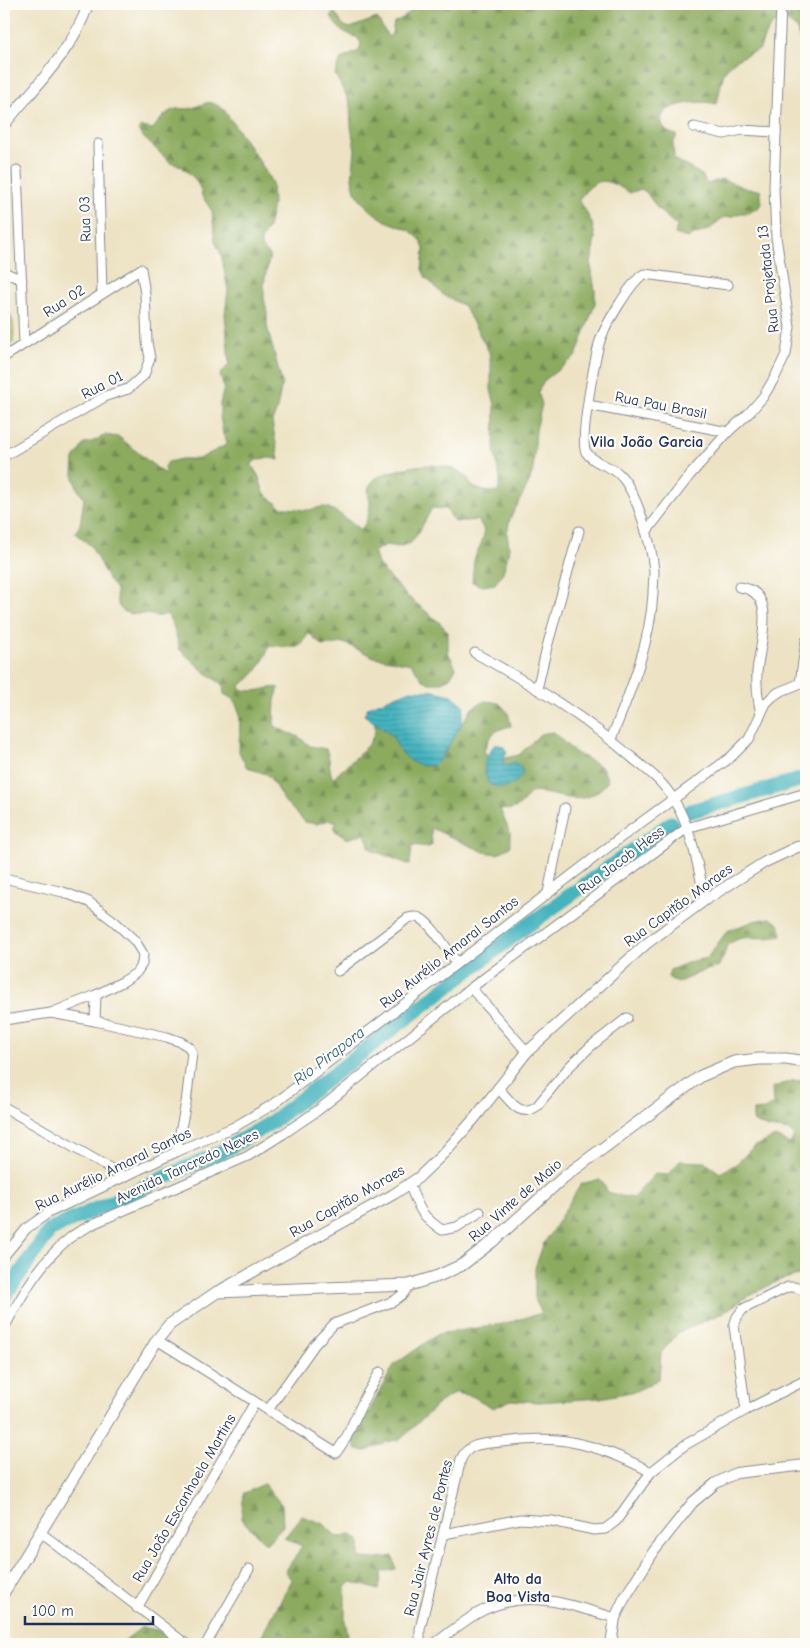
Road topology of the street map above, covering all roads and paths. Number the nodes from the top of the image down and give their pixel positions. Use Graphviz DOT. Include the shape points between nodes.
graph roads {
  1 [pos="88,4"];
  2 [pos="781,4"];
  3 [pos="4,125"];
  4 [pos="694,127"];
  5 [pos="776,132"];
  6 [pos="98,144"];
  7 [pos="17,170"];
  8 [pos="141,269"];
  9 [pos="5,275"];
  10 [pos="22,280"];
  11 [pos="728,285"];
  12 [pos="102,293"];
  13 [pos="24,344"];
  14 [pos="4,357"];
  15 [pos="588,405"];
  16 [pos="728,432"];
  17 [pos="4,456"];
  18 [pos="579,531"];
  19 [pos="646,532"];
  20 [pos="739,586"];
  21 [pos="806,641"];
  22 [pos="475,653"];
  23 [pos="803,682"];
  24 [pos="537,689"];
  25 [pos="761,715"];
  26 [pos="611,739"];
  27 [pos="806,793"];
  28 [pos="674,799"];
  29 [pos="565,808"];
  30 [pos="687,828"];
  31 [pos="806,846"];
  32 [pos="4,878"];
  33 [pos="548,893"];
  34 [pos="705,900"];
  35 [pos="457,963"];
  36 [pos="338,971"];
  37 [pos="472,988"];
  38 [pos="96,995"];
  39 [pos="50,1013"];
  40 [pos="627,1018"];
  41 [pos="4,1020"];
  42 [pos="96,1021"];
  43 [pos="527,1052"];
  44 [pos="806,1062"];
  45 [pos="498,1088"];
  46 [pos="4,1107"];
  47 [pos="176,1152"];
  48 [pos="125,1176"];
  49 [pos="409,1184"];
  50 [pos="480,1212"];
  51 [pos="4,1256"];
  52 [pos="409,1285"];
  53 [pos="217,1292"];
  54 [pos="806,1292"];
  55 [pos="4,1328"];
  56 [pos="157,1340"];
  57 [pos="380,1372"];
  58 [pos="806,1380"];
  59 [pos="255,1402"];
  60 [pos="268,1410"];
  61 [pos="746,1410"];
  62 [pos="806,1465"];
  63 [pos="651,1472"];
  64 [pos="41,1533"];
  65 [pos="444,1534"];
  66 [pos="248,1569"];
  67 [pos="4,1592"];
  68 [pos="137,1608"];
  69 [pos="615,1618"];
  70 [pos="186,1644"];
  71 [pos="206,1644"];
  72 [pos="423,1644"];
  73 [pos="434,1644"];
  74 [pos="611,1644"];
  1 -- 3 [label="street" via="70,43"];
  2 -- 5 [label="street, Rua Projetada 13"];
  4 -- 5 [label="street" via="724,134 742,130"];
  5 -- 16 [label="street, Rua Projetada 13" via="776,237 790,327 786,354 763,397"];
  6 -- 12 [label="street, Rua 03"];
  7 -- 10 [label="street"];
  8 -- 12 [label="street, Rua 02"];
  8 -- 17 [label="street, Rua 01" via="150,358 144,375 128,388 106,396"];
  9 -- 10 [label="street"];
  10 -- 13 [label="street"];
  11 -- 15 [label="street" via="649,274 639,277 607,324 599,343"];
  12 -- 13 [label="street, Rua 02"];
  13 -- 14 [label="street, Rua 02"];
  15 -- 16 [label="street, Rua Pau Brasil"];
  15 -- 19 [label="street" via="585,451 617,472 628,485"];
  16 -- 19 [label="street, Rua Projetada 13"];
  18 -- 24 [label="street"];
  19 -- 26 [label="street" via="654,571 652,609 644,652"];
  20 -- 25 [label="street" via="758,594 764,604 756,686"];
  21 -- 23 [label="street"];
  22 -- 24 [label="street"];
  23 -- 25 [label="street, Rua Aurélio Amaral Santos" via="772,696"];
  24 -- 26 [label="street"];
  25 -- 28 [label="street, Rua Aurélio Amaral Santos" via="749,738 731,757"];
  26 -- 28 [label="street" via="658,780"];
  27 -- 30 [label="street, Rua Jacob Hess"];
  28 -- 30 [label="street"];
  28 -- 33 [label="street, Rua Aurélio Amaral Santos"];
  29 -- 33 [label="street"];
  30 -- 34 [label="street"];
  30 -- 37 [label="street, Rua Jacob Hess"];
  31 -- 34 [label="street, Rua Capitão Moraes" via="796,847 765,862"];
  32 -- 38 [label="street" via="63,892 89,902 135,941 143,954 142,964 136,973"];
  33 -- 35 [label="street, Rua Aurélio Amaral Santos"];
  34 -- 43 [label="street, Rua Capitão Moraes" via="646,944"];
  35 -- 36 [label="street" via="426,923 414,916"];
  35 -- 47 [label="street, Rua Aurélio Amaral Santos" via="274,1104 234,1128"];
  37 -- 43 [label="street"];
  37 -- 55 [label="street, Avenida Tancredo Neves" via="317,1111 283,1134 241,1159 72,1236 52,1253 35,1276"];
  38 -- 39 [label="street"];
  38 -- 42 [label="street"];
  39 -- 41 [label="street"];
  39 -- 42 [label="street"];
  40 -- 45 [label="street" via="591,1046 530,1111 518,1108"];
  42 -- 47 [label="street" via="167,1037 189,1047 192,1054 186,1103"];
  43 -- 45 [label="street, Rua Capitão Moraes"];
  44 -- 52 [label="main road, Rua Vinte de Maio" via="759,1059 734,1062 700,1076 564,1177 462,1264"];
  45 -- 49 [label="street, Rua Capitão Moraes" via="443,1154"];
  46 -- 48 [label="street"];
  47 -- 48 [label="street, Rua Aurélio Amaral Santos"];
  48 -- 51 [label="street, Rua Aurélio Amaral Santos" via="48,1214 27,1228"];
  49 -- 50 [label="street" via="422,1214 442,1230 457,1226"];
  49 -- 53 [label="street, Rua Capitão Moraes"];
  52 -- 53 [label="main road, Rua Vinte de Maio"];
  52 -- 60 [label="street" via="394,1301 334,1324 315,1344"];
  53 -- 56 [label="main road, Rua Capitão Moraes" via="169,1325"];
  54 -- 61 [label="street" via="788,1287 743,1310 737,1317 734,1326"];
  56 -- 59 [label="street"];
  56 -- 64 [label="main road, Rua Capitão Moraes"];
  57 -- 60 [label="street" via="336,1453"];
  58 -- 61 [label="street"];
  59 -- 60 [label="street"];
  59 -- 68 [label="street, Rua João Escanhoela Martins"];
  61 -- 63 [label="street" via="685,1445"];
  62 -- 69 [label="street" via="736,1473 716,1483 692,1502 654,1551"];
  63 -- 65 [label="street" via="616,1521 605,1529 520,1519"];
  63 -- 65 [label="street, Rua Jair Ayres de Pontes" via="571,1442 532,1439 474,1446 461,1458"];
  64 -- 67 [label="main road, Rua Capitão Moraes"];
  64 -- 68 [label="street"];
  65 -- 72 [label="street, Rua Jair Ayres de Pontes" via="420,1629"];
  66 -- 71 [label="street"];
  68 -- 70 [label="street"];
  69 -- 73 [label="street" via="531,1598 508,1601 478,1613"];
  69 -- 74 [label="street"];
}
